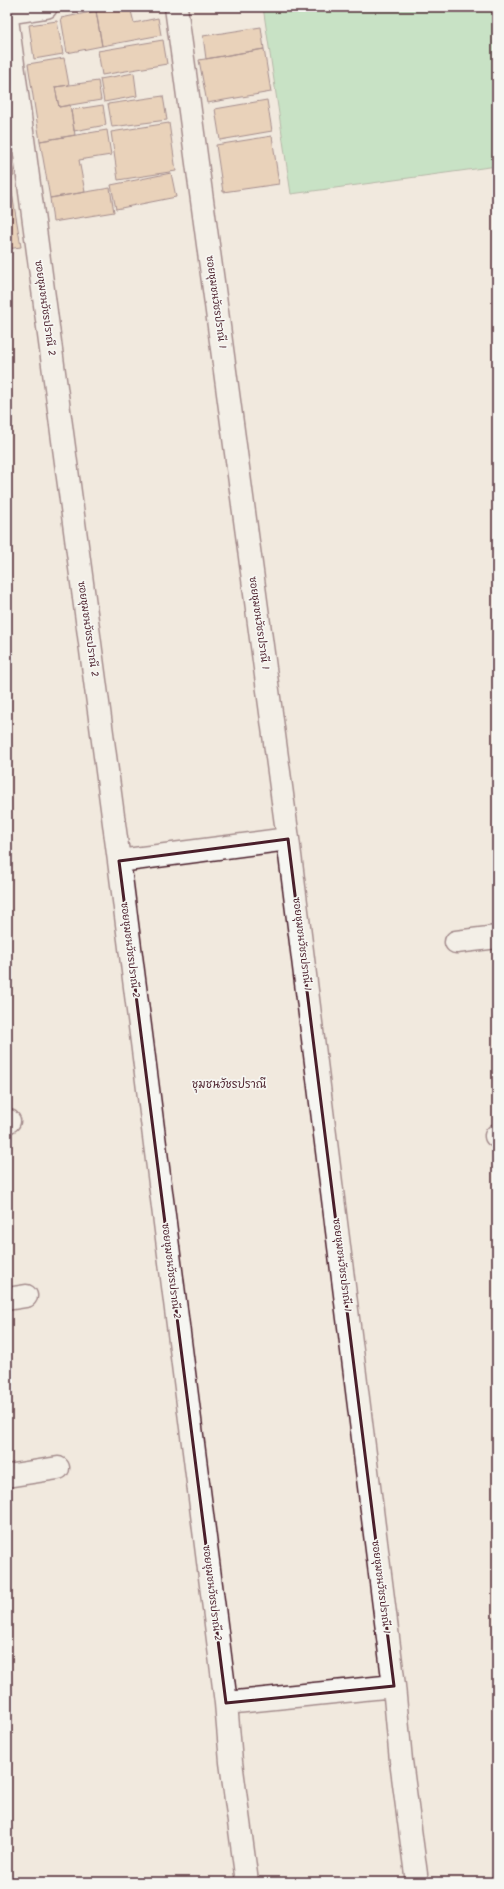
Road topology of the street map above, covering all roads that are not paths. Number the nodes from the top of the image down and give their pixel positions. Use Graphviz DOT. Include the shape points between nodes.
graph roads {
  1 [pos="46,7"];
  2 [pos="176,7"];
  3 [pos="7,13"];
  4 [pos="7,19"];
  5 [pos="288,839"];
  6 [pos="119,861"];
  7 [pos="497,937"];
  8 [pos="456,942"];
  9 [pos="58,1468"];
  10 [pos="7,1476"];
  11 [pos="394,1686"];
  12 [pos="226,1703"];
  13 [pos="247,1882"];
  14 [pos="417,1882"];
  1 -- 3 [label="street"];
  2 -- 5 [label="street, ซอยชุมชนวัชรปราณี 1"];
  4 -- 6 [label="street, ซอยชุมชนวัชรปราณี 2"];
  5 -- 6 [label="street"];
  5 -- 11 [label="street, ซอยชุมชนวัชรปราณี 1"];
  6 -- 12 [label="street, ซอยชุมชนวัชรปราณี 2"];
  7 -- 8 [label="street"];
  9 -- 10 [label="street"];
  11 -- 12 [label="street"];
  11 -- 14 [label="street, ซอยชุมชนวัชรปราณี 1"];
  12 -- 13 [label="street, ซอยชุมชนวัชรปราณี 2"];
}
